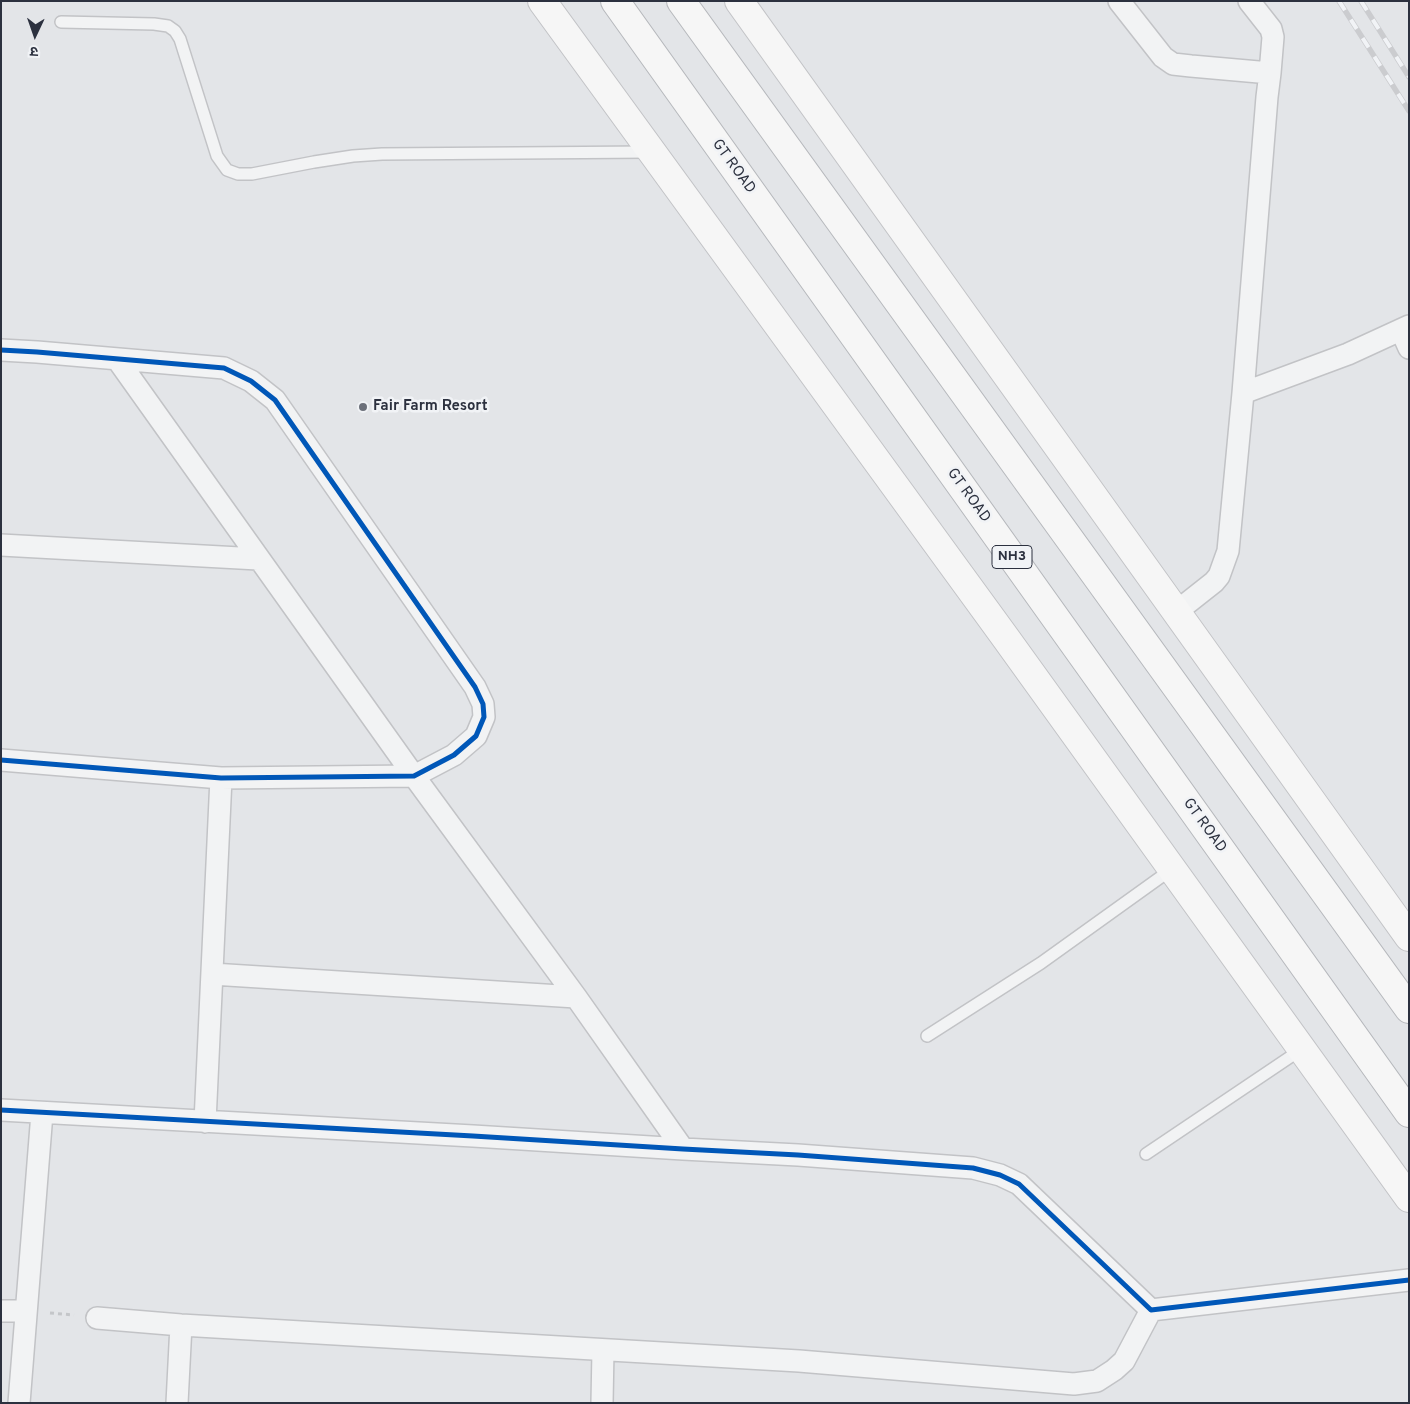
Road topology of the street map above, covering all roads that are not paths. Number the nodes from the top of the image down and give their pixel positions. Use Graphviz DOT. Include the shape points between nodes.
graph roads {
  1 [pos="542,1"];
  2 [pos="615,1"];
  3 [pos="681,1"];
  4 [pos="740,1"];
  5 [pos="1119,1"];
  6 [pos="1249,1"];
  7 [pos="61,22"];
  8 [pos="1270,73"];
  9 [pos="652,152"];
  10 [pos="1406,334"];
  11 [pos="1,350"];
  12 [pos="117,359"];
  13 [pos="1243,393"];
  14 [pos="1,545"];
  15 [pos="258,559"];
  16 [pos="1176,612"];
  17 [pos="1,760"];
  18 [pos="414,776"];
  19 [pos="221,778"];
  20 [pos="1172,869"];
  21 [pos="1409,937"];
  22 [pos="212,974"];
  23 [pos="576,997"];
  24 [pos="1409,1009"];
  25 [pos="926,1036"];
  26 [pos="1302,1049"];
  27 [pos="1,1110"];
  28 [pos="42,1113"];
  29 [pos="1409,1113"];
  30 [pos="205,1122"];
  31 [pos="683,1150"];
  32 [pos="1146,1154"];
  33 [pos="1409,1198"];
  34 [pos="1409,1280"];
  35 [pos="1151,1310"];
  36 [pos="1,1311"];
  37 [pos="26,1311"];
  38 [pos="97,1318"];
  39 [pos="181,1325"];
  40 [pos="603,1350"];
  41 [pos="19,1403"];
  42 [pos="177,1403"];
  43 [pos="602,1403"];
  1 -- 9 [label="main road"];
  2 -- 29 [label="main road, GT ROAD / NH3"];
  3 -- 24 [label="main road"];
  4 -- 16 [label="main road"];
  5 -- 8 [label="street" via="1163,57 1173,64"];
  6 -- 8 [label="street" via="1271,29"];
  7 -- 9 [label="lane" via="154,24 168,26 175,31 217,156 227,170 238,174 382,154"];
  8 -- 13 [label="street"];
  9 -- 20 [label="main road"];
  10 -- 13 [label="street"];
  11 -- 12 [label="street"];
  12 -- 15 [label="street"];
  12 -- 18 [label="street" via="224,368 252,381 275,400 475,687 483,704 484,717 476,736 454,755"];
  13 -- 16 [label="street" via="1228,551 1214,582"];
  14 -- 15 [label="street"];
  15 -- 18 [label="street"];
  16 -- 21 [label="main road"];
  17 -- 19 [label="street"];
  18 -- 19 [label="street"];
  18 -- 23 [label="street"];
  19 -- 22 [label="street"];
  20 -- 25 [label="lane" via="1042,963"];
  20 -- 26 [label="main road"];
  22 -- 23 [label="street"];
  22 -- 30 [label="street"];
  23 -- 31 [label="street"];
  26 -- 32 [label="lane"];
  26 -- 33 [label="main road"];
  27 -- 28 [label="street"];
  28 -- 30 [label="street"];
  28 -- 37 [label="street"];
  30 -- 31 [label="street"];
  31 -- 35 [label="street" via="974,1168 1000,1175 1019,1184"];
  34 -- 35 [label="street"];
  35 -- 40 [label="street" via="1124,1361 1097,1381 1074,1384 799,1361"];
  36 -- 37 [label="street"];
  37 -- 41 [label="street"];
  38 -- 39 [label="street"];
  39 -- 40 [label="street"];
  39 -- 42 [label="street"];
  40 -- 43 [label="street"];
}
